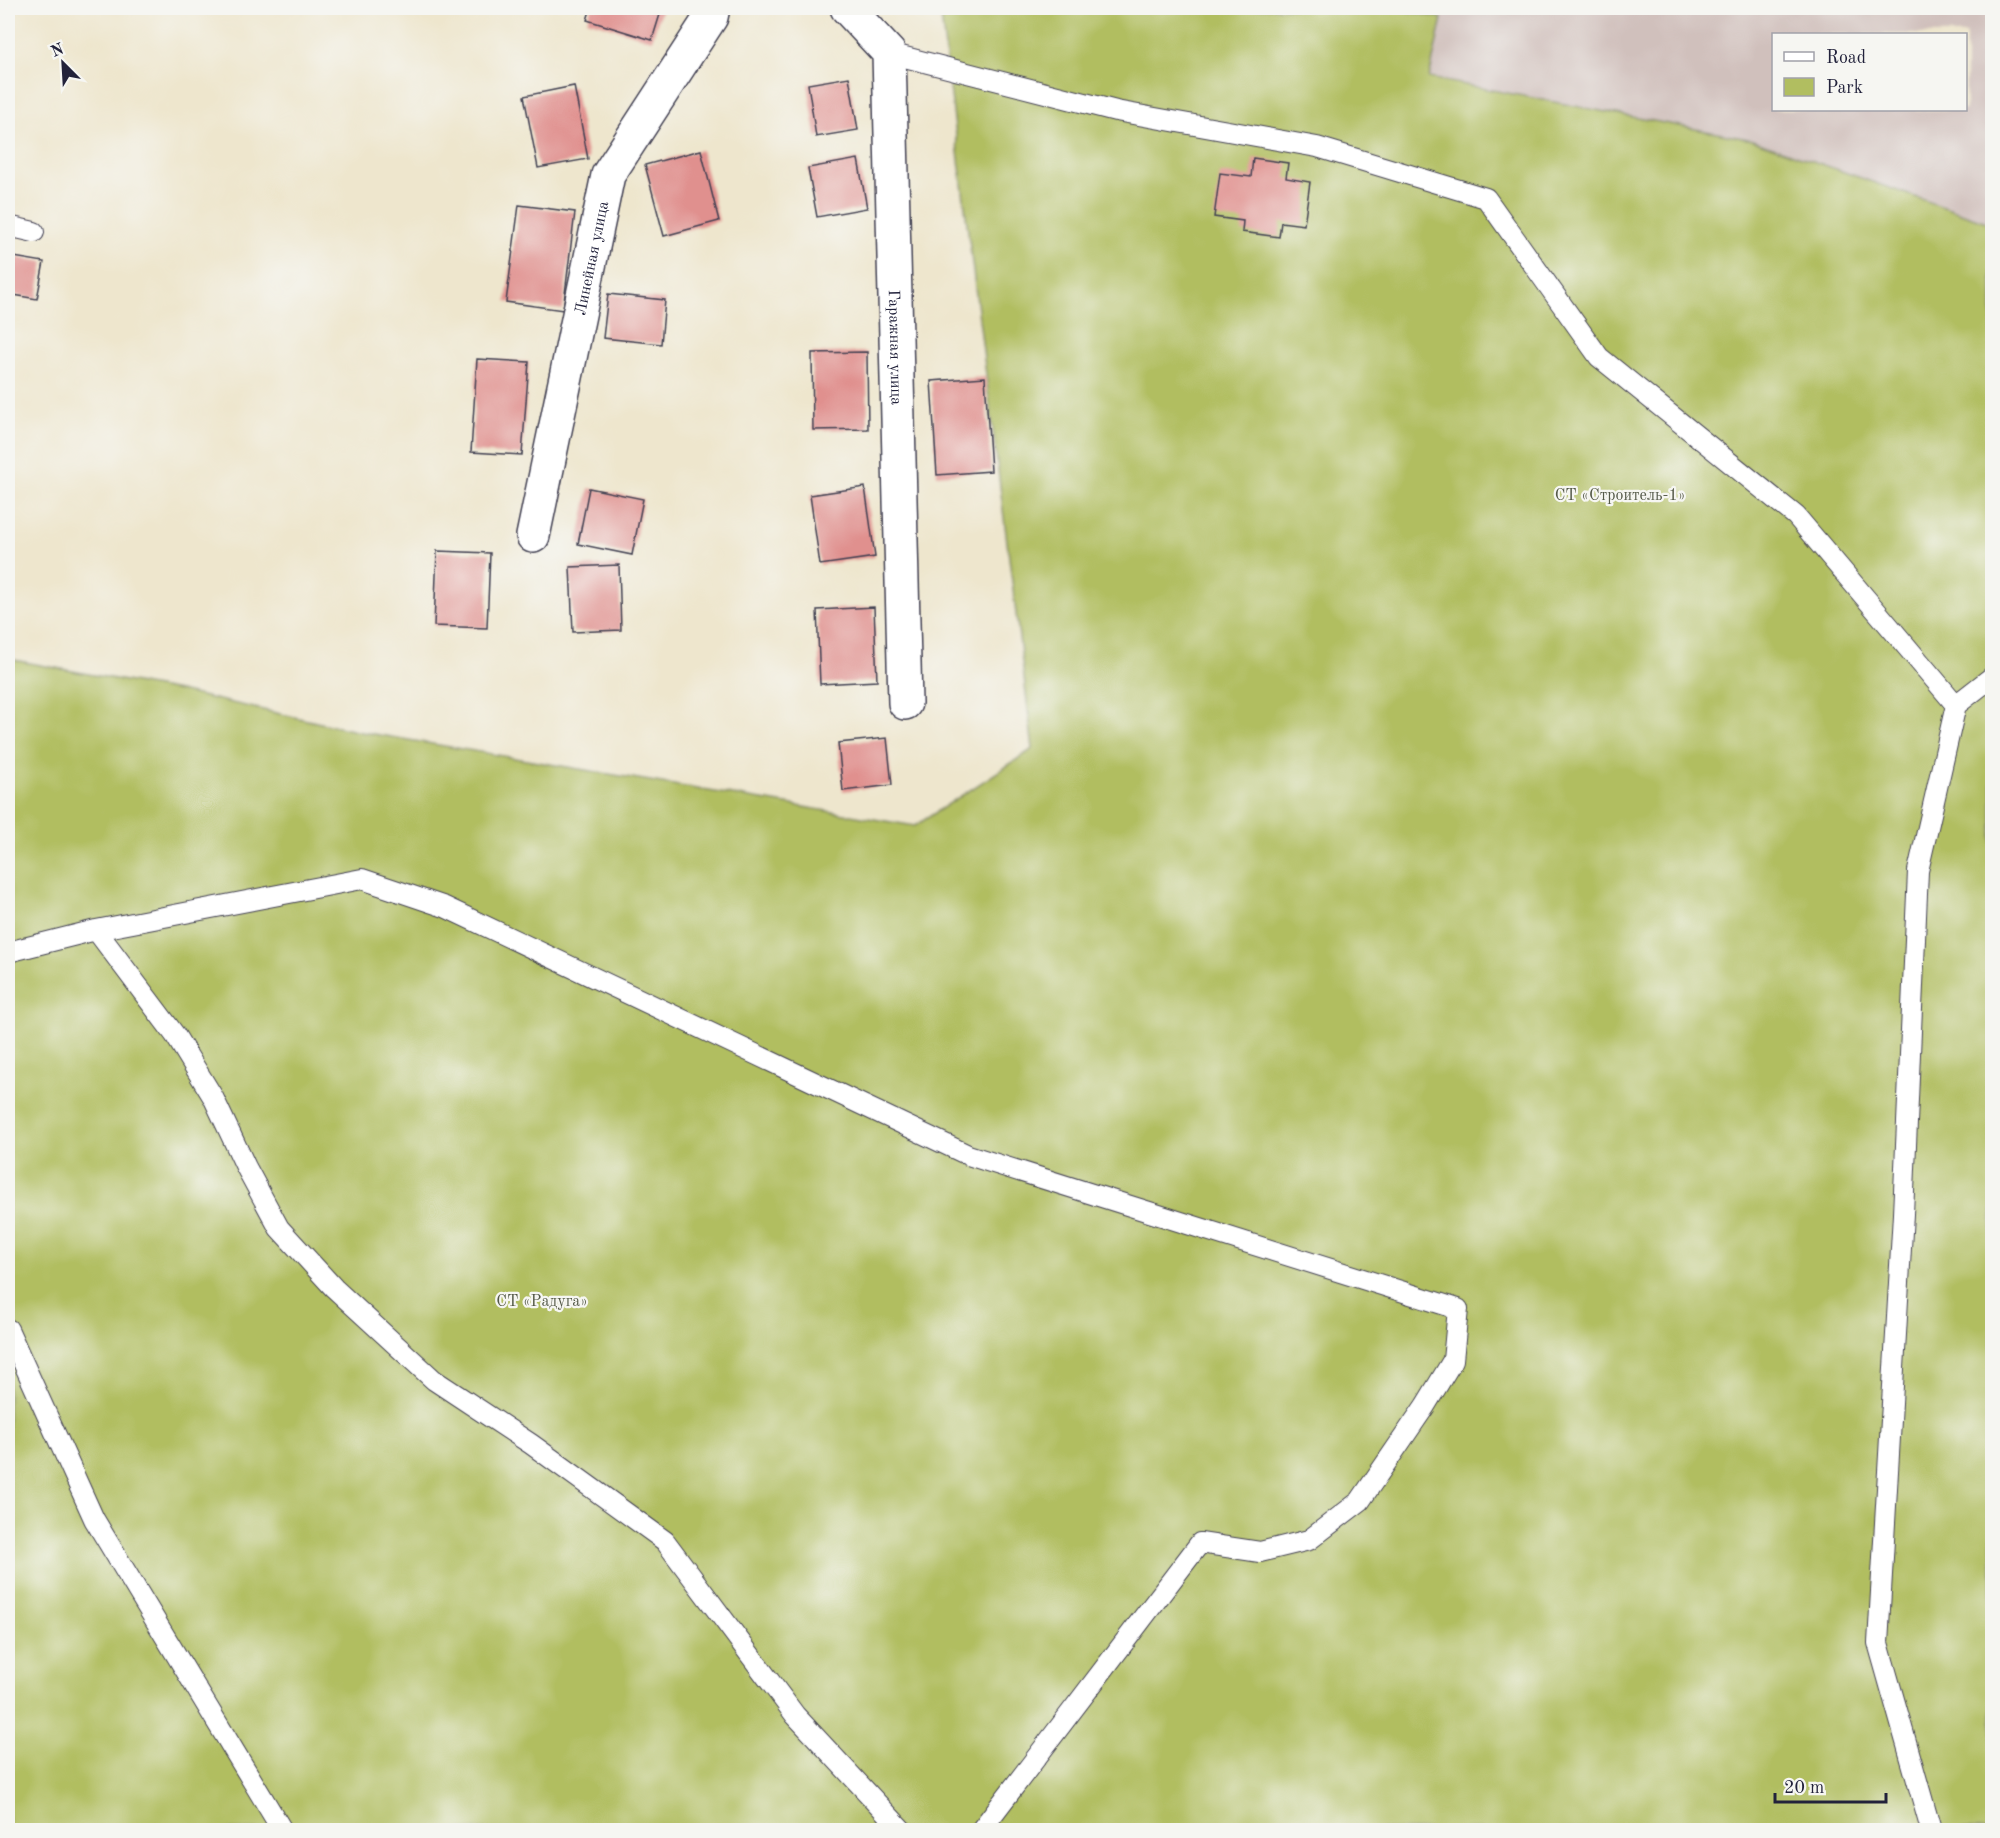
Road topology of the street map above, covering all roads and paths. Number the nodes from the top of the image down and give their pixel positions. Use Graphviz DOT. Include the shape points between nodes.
graph roads {
  1 [pos="713,8"];
  2 [pos="847,8"];
  3 [pos="889,53"];
  4 [pos="8,226"];
  5 [pos="34,232"];
  6 [pos="533,536"];
  7 [pos="1992,677"];
  8 [pos="905,703"];
  9 [pos="1956,705"];
  10 [pos="96,930"];
  11 [pos="8,952"];
  12 [pos="8,1329"];
  13 [pos="282,1830"];
  14 [pos="902,1830"];
  15 [pos="981,1830"];
  16 [pos="1931,1830"];
  1 -- 6 [label="street, Линейная улица" via="711,17 608,175"];
  2 -- 3 [label="street"];
  3 -- 8 [label="street, Гаражная улица"];
  3 -- 9 [label="lane" via="1116,111 1317,147 1486,198 1599,357 1796,516"];
  4 -- 5 [label="lane"];
  7 -- 9 [label="lane"];
  9 -- 16 [label="lane" via="1918,871 1878,1643"];
  10 -- 11 [label="lane"];
  10 -- 14 [label="lane" via="175,1035 213,1097 279,1228 334,1288 434,1380 531,1444 664,1541 795,1715"];
  10 -- 15 [label="lane" via="362,879 445,907 968,1155 1458,1309 1453,1360 1360,1501 1309,1540 1260,1552 1200,1543"];
  12 -- 13 [label="lane" via="94,1519"];
}
